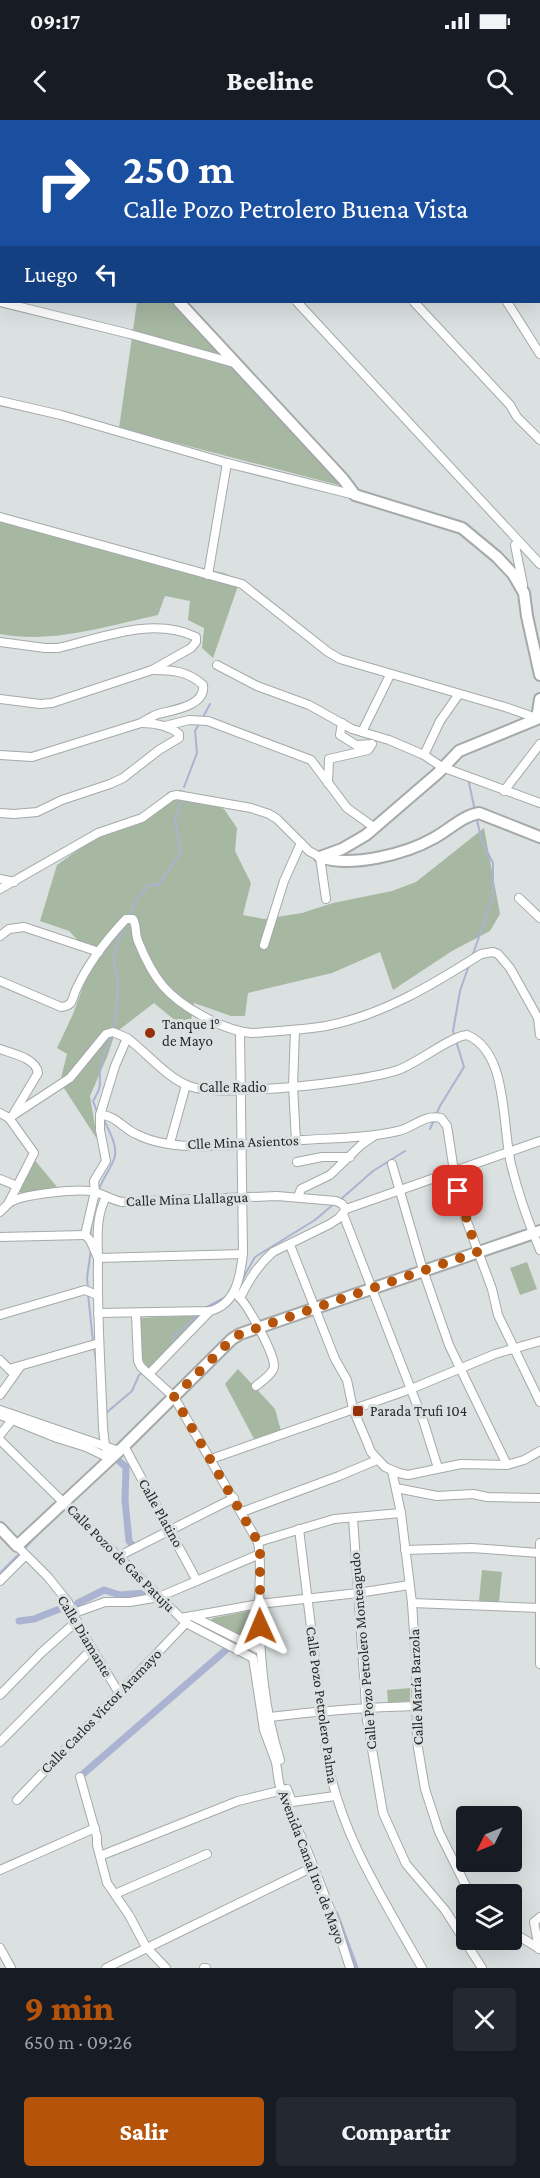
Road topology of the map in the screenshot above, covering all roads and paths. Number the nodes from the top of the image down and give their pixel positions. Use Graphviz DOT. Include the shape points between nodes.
graph roads {
  1 [pos="4,303"];
  2 [pos="180,303"];
  3 [pos="298,303"];
  4 [pos="415,303"];
  5 [pos="508,303"];
  6 [pos="540,354"];
  7 [pos="238,364"];
  8 [pos="0,401"];
  9 [pos="540,440"];
  10 [pos="227,463"];
  11 [pos="355,495"];
  12 [pos="0,517"];
  13 [pos="519,542"];
  14 [pos="540,564"];
  15 [pos="208,574"];
  16 [pos="524,593"];
  17 [pos="0,642"];
  18 [pos="217,665"];
  19 [pos="152,670"];
  20 [pos="390,675"];
  21 [pos="540,675"];
  22 [pos="459,694"];
  23 [pos="0,699"];
  24 [pos="540,699"];
  25 [pos="539,719"];
  26 [pos="141,723"];
  27 [pos="342,723"];
  28 [pos="165,726"];
  29 [pos="362,732"];
  30 [pos="540,744"];
  31 [pos="0,755"];
  32 [pos="424,755"];
  33 [pos="442,767"];
  34 [pos="328,783"];
  35 [pos="504,791"];
  36 [pos="540,803"];
  37 [pos="0,813"];
  38 [pos="375,828"];
  39 [pos="540,837"];
  40 [pos="301,843"];
  41 [pos="320,856"];
  42 [pos="0,879"];
  43 [pos="14,882"];
  44 [pos="0,889"];
  45 [pos="519,898"];
  46 [pos="326,899"];
  47 [pos="540,918"];
  48 [pos="0,936"];
  49 [pos="264,945"];
  50 [pos="99,952"];
  51 [pos="0,981"];
  52 [pos="295,1030"];
  53 [pos="240,1032"];
  54 [pos="540,1035"];
  55 [pos="127,1038"];
  56 [pos="0,1049"];
  57 [pos="186,1085"];
  58 [pos="293,1086"];
  59 [pos="241,1090"];
  60 [pos="0,1113"];
  61 [pos="100,1115"];
  62 [pos="9,1119"];
  63 [pos="374,1136"];
  64 [pos="296,1141"];
  65 [pos="540,1141"];
  66 [pos="171,1143"];
  67 [pos="241,1145"];
  68 [pos="508,1151"];
  69 [pos="350,1157"];
  70 [pos="297,1162"];
  71 [pos="392,1164"];
  72 [pos="454,1172"];
  73 [pos="0,1179"];
  74 [pos="17,1186"];
  75 [pos="399,1190"];
  76 [pos="95,1192"];
  77 [pos="106,1197"];
  78 [pos="242,1197"];
  79 [pos="298,1197"];
  80 [pos="8,1204"];
  81 [pos="344,1211"];
  82 [pos="0,1212"];
  83 [pos="537,1233"];
  84 [pos="85,1235"];
  85 [pos="0,1237"];
  86 [pos="290,1245"];
  87 [pos="540,1250"];
  88 [pos="477,1252"];
  89 [pos="243,1254"];
  90 [pos="98,1258"];
  91 [pos="423,1270"];
  92 [pos="372,1288"];
  93 [pos="97,1295"];
  94 [pos="237,1295"];
  95 [pos="315,1310"];
  96 [pos="210,1311"];
  97 [pos="98,1314"];
  98 [pos="136,1314"];
  99 [pos="0,1315"];
  100 [pos="258,1328"];
  101 [pos="540,1341"];
  102 [pos="99,1343"];
  103 [pos="514,1348"];
  104 [pos="0,1360"];
  105 [pos="459,1369"];
  106 [pos="12,1372"];
  107 [pos="149,1374"];
  108 [pos="256,1386"];
  109 [pos="411,1389"];
  110 [pos="0,1395"];
  111 [pos="174,1397"];
  112 [pos="540,1402"];
  113 [pos="353,1408"];
  114 [pos="0,1410"];
  115 [pos="0,1415"];
  116 [pos="12,1420"];
  117 [pos="0,1438"];
  118 [pos="105,1446"];
  119 [pos="540,1451"];
  120 [pos="118,1452"];
  121 [pos="211,1459"];
  122 [pos="377,1460"];
  123 [pos="507,1465"];
  124 [pos="438,1468"];
  125 [pos="392,1470"];
  126 [pos="396,1488"];
  127 [pos="234,1497"];
  128 [pos="540,1498"];
  129 [pos="65,1502"];
  130 [pos="242,1512"];
  131 [pos="401,1513"];
  132 [pos="353,1518"];
  133 [pos="0,1528"];
  134 [pos="299,1529"];
  135 [pos="170,1530"];
  136 [pos="258,1542"];
  137 [pos="540,1543"];
  138 [pos="17,1546"];
  139 [pos="405,1550"];
  140 [pos="540,1553"];
  141 [pos="260,1554"];
  142 [pos="26,1556"];
  143 [pos="119,1556"];
  144 [pos="0,1581"];
  145 [pos="197,1581"];
  146 [pos="409,1585"];
  147 [pos="358,1593"];
  148 [pos="159,1597"];
  149 [pos="308,1599"];
  150 [pos="412,1603"];
  151 [pos="259,1604"];
  152 [pos="539,1608"];
  153 [pos="192,1616"];
  154 [pos="76,1617"];
  155 [pos="183,1620"];
  156 [pos="92,1649"];
  157 [pos="260,1650"];
  158 [pos="254,1660"];
  159 [pos="540,1664"];
  160 [pos="119,1693"];
  161 [pos="0,1695"];
  162 [pos="416,1706"];
  163 [pos="366,1707"];
  164 [pos="321,1711"];
  165 [pos="266,1719"];
  166 [pos="0,1742"];
  167 [pos="80,1777"];
  168 [pos="283,1790"];
  169 [pos="335,1796"];
  170 [pos="17,1800"];
  171 [pos="94,1828"];
  172 [pos="207,1854"];
  173 [pos="100,1856"];
  174 [pos="313,1867"];
  175 [pos="0,1870"];
  176 [pos="465,1884"];
  177 [pos="115,1893"];
  178 [pos="540,1917"];
  179 [pos="522,1938"];
  180 [pos="146,1947"];
  181 [pos="0,1948"];
  182 [pos="540,1949"];
  183 [pos="10,1968"];
  184 [pos="106,1968"];
  185 [pos="166,1968"];
  186 [pos="350,1968"];
  187 [pos="422,1968"];
  188 [pos="482,1968"];
  1 -- 7 [label="street"];
  2 -- 7 [label="street"];
  3 -- 13 [label="street"];
  4 -- 9 [label="street"];
  5 -- 6 [label="street"];
  7 -- 11 [label="street"];
  8 -- 10 [label="street"];
  10 -- 11 [label="street"];
  10 -- 15 [label="street"];
  11 -- 16 [label="street" via="462,528 513,574"];
  12 -- 15 [label="street"];
  13 -- 14 [label="street"];
  13 -- 16 [label="street" via="515,545"];
  15 -- 20 [label="street" via="243,584 340,659"];
  16 -- 21 [label="street"];
  17 -- 19 [label="street" via="58,648 153,627 196,637 191,648"];
  18 -- 27 [label="street"];
  19 -- 23 [label="street" via="52,703"];
  19 -- 26 [label="street" via="188,674 203,685 204,691 194,702"];
  20 -- 22 [label="street"];
  20 -- 29 [label="street"];
  22 -- 25 [label="street"];
  22 -- 32 [label="street"];
  24 -- 25 [label="street"];
  25 -- 33 [label="street" via="459,751"];
  26 -- 28 [label="street"];
  26 -- 31 [label="street" via="32,758"];
  27 -- 29 [label="street"];
  27 -- 34 [label="street" via="340,735 356,745 372,744 368,750 329,759"];
  28 -- 34 [label="street" via="189,720 208,721 311,760"];
  28 -- 37 [label="street" via="179,734 179,738 123,778 37,812"];
  29 -- 32 [label="street"];
  30 -- 35 [label="street"];
  32 -- 33 [label="street"];
  33 -- 35 [label="street"];
  33 -- 38 [label="street"];
  34 -- 38 [label="street" via="347,808"];
  35 -- 36 [label="street"];
  38 -- 41 [label="street" via="348,846"];
  39 -- 41 [label="street" via="479,813 410,848 346,862"];
  40 -- 41 [label="street"];
  40 -- 43 [label="street" via="269,814 177,795 142,818 98,833"];
  40 -- 49 [label="street" via="284,881"];
  41 -- 46 [label="street"];
  42 -- 43 [label="street"];
  43 -- 44 [label="street"];
  45 -- 47 [label="street"];
  48 -- 50 [label="street" via="9,928 24,927"];
  50 -- 51 [label="street" via="67,1007"];
  50 -- 53 [label="street" via="126,919 132,919 136,939 164,987 214,1022"];
  52 -- 53 [label="street"];
  52 -- 54 [label="street" via="350,1020 399,1002 487,952 498,954 504,961 538,1018"];
  52 -- 58 [label="street"];
  53 -- 59 [label="street"];
  55 -- 57 [label="street, Calle Radio"];
  55 -- 61 [label="street"];
  55 -- 62 [label="street" via="113,1032 106,1034 70,1078"];
  56 -- 62 [label="street" via="36,1064 38,1069"];
  57 -- 59 [label="street, Calle Radio"];
  57 -- 66 [label="street"];
  58 -- 59 [label="street, Calle Radio"];
  58 -- 64 [label="street"];
  58 -- 68 [label="street, Calle Radio" via="397,1070 454,1038 467,1035 488,1050 493,1064"];
  59 -- 67 [label="street"];
  60 -- 62 [label="street"];
  61 -- 66 [label="street, Clle Mina Asientos" via="140,1136"];
  61 -- 76 [label="street" via="106,1161 94,1181"];
  62 -- 74 [label="street" via="34,1153"];
  63 -- 64 [label="street, Clle Mina Asientos"];
  63 -- 69 [label="street"];
  63 -- 72 [label="street, Clle Mina Asientos" via="402,1130 420,1120 441,1118 447,1126"];
  64 -- 67 [label="street, Clle Mina Asientos"];
  65 -- 68 [label="street"];
  66 -- 67 [label="street, Clle Mina Asientos"];
  67 -- 78 [label="street"];
  68 -- 72 [label="street"];
  68 -- 83 [label="street" via="516,1184"];
  69 -- 70 [label="street"];
  69 -- 79 [label="street" via="330,1175 301,1189"];
  71 -- 75 [label="street"];
  72 -- 75 [label="street"];
  72 -- 88 [label="street"];
  73 -- 74 [label="street"];
  74 -- 80 [label="street"];
  75 -- 81 [label="street"];
  75 -- 91 [label="street"];
  76 -- 77 [label="street, Calle Mina Llallagua"];
  76 -- 80 [label="street, Calle Mina Llallagua" via="23,1197"];
  76 -- 84 [label="street"];
  77 -- 78 [label="street, Calle Mina Llallagua" via="122,1202"];
  77 -- 90 [label="street" via="99,1215"];
  78 -- 79 [label="street, Calle Mina Llallagua"];
  78 -- 89 [label="street"];
  79 -- 81 [label="street, Calle Mina Llallagua" via="336,1201"];
  80 -- 82 [label="street"];
  81 -- 86 [label="street" via="330,1224"];
  81 -- 92 [label="street"];
  83 -- 87 [label="street"];
  83 -- 88 [label="street"];
  84 -- 85 [label="street"];
  84 -- 90 [label="street"];
  86 -- 94 [label="street" via="273,1252 261,1263"];
  86 -- 95 [label="street"];
  88 -- 91 [label="street"];
  88 -- 103 [label="street" via="498,1315"];
  89 -- 90 [label="street"];
  89 -- 94 [label="street"];
  90 -- 93 [label="street"];
  91 -- 92 [label="street"];
  91 -- 105 [label="street"];
  92 -- 95 [label="street"];
  92 -- 109 [label="street"];
  93 -- 97 [label="street"];
  93 -- 99 [label="street" via="85,1290"];
  94 -- 96 [label="street"];
  94 -- 100 [label="street"];
  95 -- 100 [label="street"];
  95 -- 113 [label="street" via="347,1380"];
  96 -- 98 [label="street"];
  96 -- 107 [label="street"];
  97 -- 98 [label="street"];
  97 -- 102 [label="street"];
  98 -- 107 [label="street" via="138,1362"];
  100 -- 108 [label="street" via="275,1368"];
  100 -- 111 [label="street" via="232,1339"];
  101 -- 103 [label="street"];
  102 -- 106 [label="street"];
  102 -- 118 [label="street"];
  103 -- 105 [label="street"];
  103 -- 112 [label="street"];
  104 -- 106 [label="street"];
  105 -- 109 [label="street"];
  105 -- 123 [label="street"];
  106 -- 110 [label="street"];
  107 -- 111 [label="street"];
  109 -- 113 [label="street"];
  109 -- 124 [label="street"];
  111 -- 120 [label="street"];
  111 -- 121 [label="street"];
  113 -- 121 [label="street"];
  113 -- 122 [label="street"];
  114 -- 118 [label="street"];
  115 -- 116 [label="street"];
  116 -- 117 [label="street"];
  116 -- 120 [label="street" via="86,1447"];
  117 -- 129 [label="street, Calle Pozo de Gas Patuju"];
  118 -- 120 [label="street, Calle Platino"];
  119 -- 123 [label="street"];
  120 -- 129 [label="street"];
  120 -- 135 [label="street, Calle Platino"];
  121 -- 127 [label="street"];
  122 -- 125 [label="street"];
  122 -- 130 [label="street"];
  123 -- 124 [label="street"];
  124 -- 125 [label="street" via="408,1475"];
  125 -- 126 [label="street, Calle María Barzola"];
  126 -- 128 [label="street" via="437,1496"];
  126 -- 131 [label="street, Calle María Barzola"];
  127 -- 130 [label="street"];
  127 -- 135 [label="street"];
  129 -- 138 [label="street"];
  129 -- 143 [label="street, Calle Pozo de Gas Patuju"];
  130 -- 136 [label="street"];
  131 -- 132 [label="street"];
  131 -- 139 [label="street, Calle María Barzola"];
  132 -- 134 [label="street"];
  132 -- 147 [label="street, Calle Pozo Petrolero Monteagudo"];
  133 -- 138 [label="street, Calle Diamante"];
  134 -- 136 [label="street"];
  134 -- 149 [label="street, Calle Pozo Petrolero Palma"];
  135 -- 143 [label="street"];
  135 -- 145 [label="street, Calle Platino"];
  136 -- 141 [label="street"];
  137 -- 140 [label="street"];
  138 -- 142 [label="street, Calle Diamante"];
  139 -- 140 [label="street" via="472,1548"];
  139 -- 146 [label="street, Calle María Barzola"];
  140 -- 152 [label="street"];
  141 -- 145 [label="street"];
  141 -- 151 [label="street"];
  142 -- 144 [label="street"];
  142 -- 154 [label="street, Calle Diamante" via="48,1577"];
  143 -- 148 [label="street, Calle Pozo de Gas Patuju"];
  145 -- 148 [label="street"];
  146 -- 147 [label="street"];
  146 -- 150 [label="street, Calle María Barzola"];
  147 -- 149 [label="street"];
  147 -- 163 [label="street, Calle Pozo Petrolero Monteagudo"];
  148 -- 154 [label="street" via="105,1602"];
  148 -- 155 [label="street, Calle Pozo de Gas Patuju"];
  149 -- 151 [label="street"];
  149 -- 164 [label="street, Calle Pozo Petrolero Palma"];
  150 -- 152 [label="street"];
  150 -- 162 [label="street, Calle María Barzola"];
  151 -- 153 [label="street"];
  151 -- 157 [label="street"];
  152 -- 159 [label="street"];
  153 -- 155 [label="street"];
  153 -- 157 [label="street"];
  154 -- 156 [label="street, Calle Diamante"];
  154 -- 161 [label="street"];
  155 -- 158 [label="street, Calle Pozo de Gas Patuju"];
  155 -- 160 [label="street, Calle Carlos Victor Aramayo"];
  156 -- 160 [label="street, Calle Diamante"];
  156 -- 166 [label="street"];
  157 -- 165 [label="street"];
  158 -- 165 [label="street, Avenida Canal 1ro. de Mayo"];
  160 -- 170 [label="street, Calle Carlos Victor Aramayo"];
  162 -- 163 [label="street"];
  162 -- 176 [label="street, Calle María Barzola" via="417,1742 429,1805"];
  163 -- 164 [label="street"];
  163 -- 188 [label="street, Calle Pozo Petrolero Monteagudo" via="383,1814 390,1831 406,1864 445,1910"];
  164 -- 165 [label="street"];
  164 -- 169 [label="street, Calle Pozo Petrolero Palma"];
  165 -- 168 [label="street, Avenida Canal 1ro. de Mayo" via="266,1737"];
  165 -- 169 [label="street" via="292,1802"];
  167 -- 171 [label="street"];
  168 -- 173 [label="street" via="238,1801"];
  168 -- 174 [label="street, Avenida Canal 1ro. de Mayo"];
  169 -- 187 [label="street, Calle Pozo Petrolero Palma" via="354,1846"];
  171 -- 173 [label="street"];
  171 -- 175 [label="street"];
  172 -- 177 [label="street"];
  173 -- 177 [label="street" via="106,1883"];
  174 -- 180 [label="street"];
  174 -- 186 [label="street, Avenida Canal 1ro. de Mayo"];
  177 -- 180 [label="street"];
  178 -- 182 [label="street" via="534,1926"];
  179 -- 182 [label="street"];
  180 -- 184 [label="street"];
  180 -- 185 [label="street"];
  181 -- 183 [label="street"];
}
